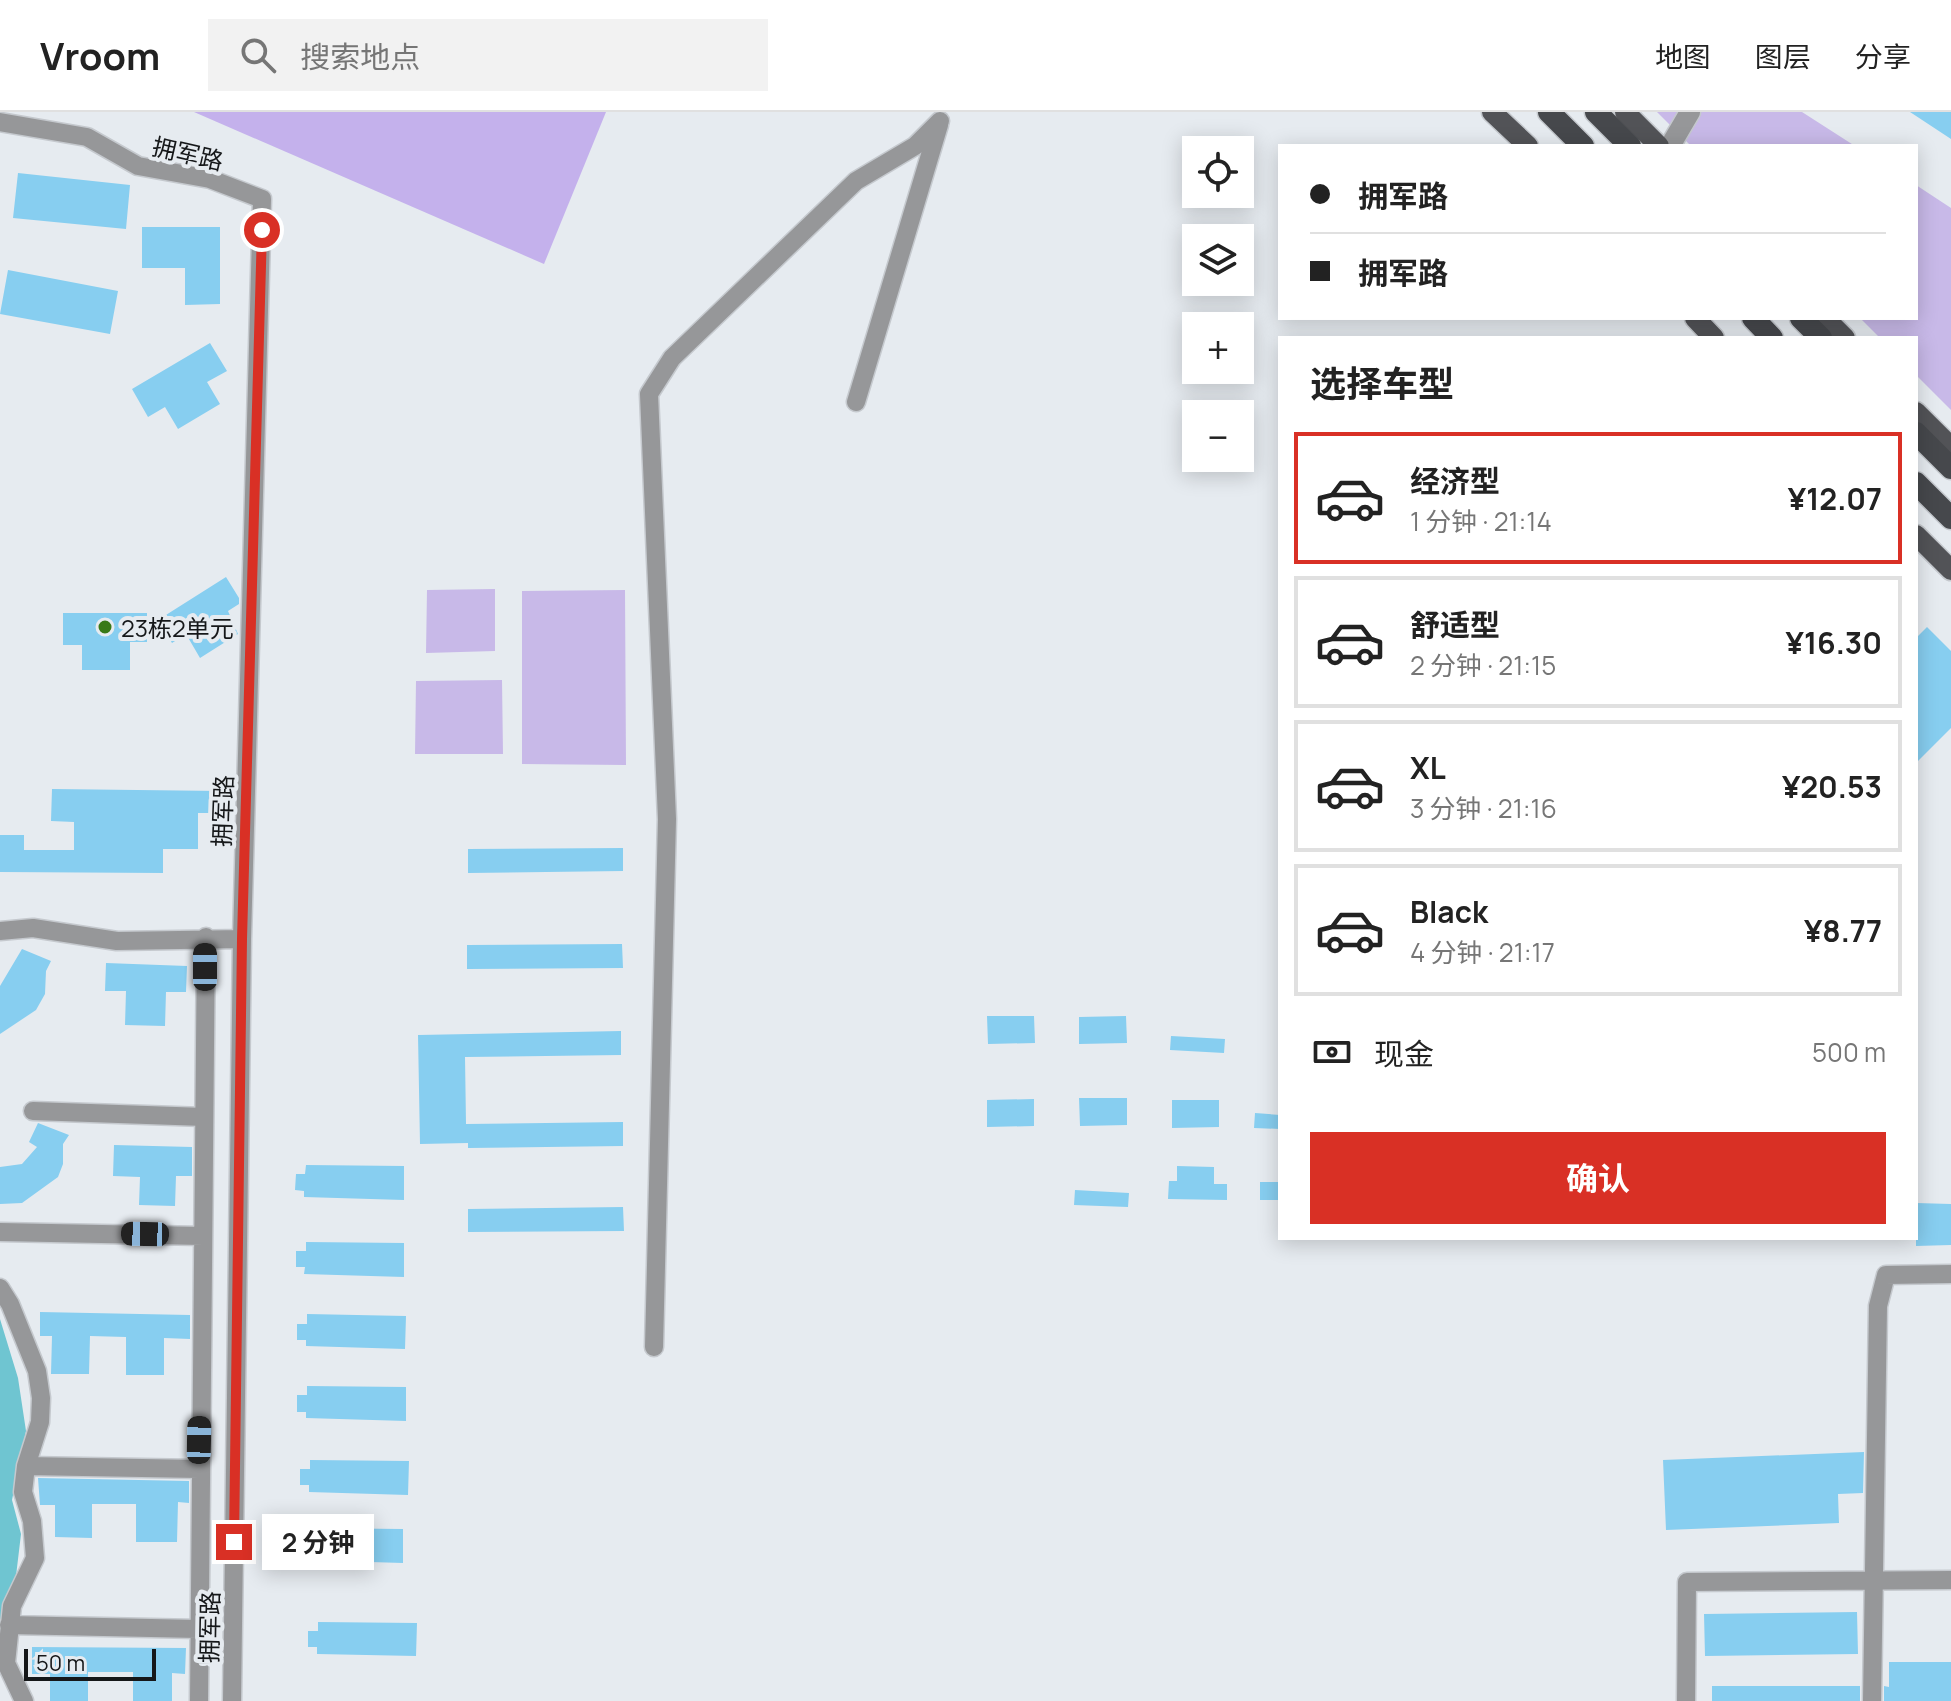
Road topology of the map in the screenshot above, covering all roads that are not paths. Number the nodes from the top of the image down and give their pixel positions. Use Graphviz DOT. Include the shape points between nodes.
graph roads {
  1 [pos="1492,112"];
  2 [pos="1549,112"];
  3 [pos="1596,112"];
  4 [pos="1625,112"];
  5 [pos="1690,112"];
  6 [pos="941,117"];
  7 [pos="0,122"];
  8 [pos="1526,144"];
  9 [pos="1581,144"];
  10 [pos="1628,144"];
  11 [pos="1657,144"];
  12 [pos="1671,144"];
  13 [pos="1697,320"];
  14 [pos="1755,320"];
  15 [pos="1803,320"];
  16 [pos="1827,320"];
  17 [pos="1712,336"];
  18 [pos="1770,336"];
  19 [pos="1819,336"];
  20 [pos="1843,336"];
  21 [pos="856,402"];
  22 [pos="1918,414"];
  23 [pos="1918,435"];
  24 [pos="1951,447"];
  25 [pos="1951,468"];
  26 [pos="1918,485"];
  27 [pos="1951,518"];
  28 [pos="1918,537"];
  29 [pos="1951,570"];
  30 [pos="0,931"];
  31 [pos="206,937"];
  32 [pos="242,939"];
  33 [pos="33,1111"];
  34 [pos="204,1117"];
  35 [pos="0,1232"];
  36 [pos="203,1236"];
  37 [pos="1951,1274"];
  38 [pos="0,1288"];
  39 [pos="654,1347"];
  40 [pos="26,1466"];
  41 [pos="199,1469"];
  42 [pos="1951,1580"];
  43 [pos="1873,1581"];
  44 [pos="9,1625"];
  45 [pos="198,1629"];
  46 [pos="24,1701"];
  47 [pos="199,1701"];
  48 [pos="232,1701"];
  49 [pos="1686,1701"];
  50 [pos="1872,1701"];
  1 -- 8 [label="main road"];
  2 -- 9 [label="highway"];
  3 -- 10 [label="highway"];
  4 -- 11 [label="main road"];
  5 -- 12 [label="street"];
  6 -- 21 [label="street"];
  6 -- 39 [label="street" via="915,146 856,181 672,358 649,394 667,819"];
  7 -- 32 [label="street, 拥军路" via="87,137 138,166 210,179 262,199"];
  13 -- 17 [label="main road"];
  14 -- 18 [label="highway"];
  15 -- 19 [label="highway"];
  16 -- 20 [label="main road"];
  22 -- 24 [label="main road"];
  23 -- 25 [label="highway"];
  26 -- 27 [label="highway"];
  28 -- 29 [label="main road"];
  30 -- 31 [label="street" via="46,929 117,941"];
  31 -- 32 [label="street"];
  31 -- 34 [label="street"];
  32 -- 48 [label="street, 拥军路"];
  33 -- 34 [label="street"];
  34 -- 36 [label="street"];
  35 -- 36 [label="street"];
  36 -- 41 [label="street"];
  37 -- 43 [label="street" via="1886,1275 1882,1286"];
  38 -- 40 [label="street" via="37,1371 41,1398 40,1422"];
  40 -- 41 [label="street"];
  40 -- 44 [label="street" via="23,1492 35,1558 12,1606"];
  41 -- 45 [label="street"];
  42 -- 43 [label="street"];
  43 -- 49 [label="street" via="1687,1582"];
  43 -- 50 [label="street"];
  44 -- 45 [label="street"];
  44 -- 46 [label="street" via="6,1663"];
  45 -- 47 [label="street"];
}
